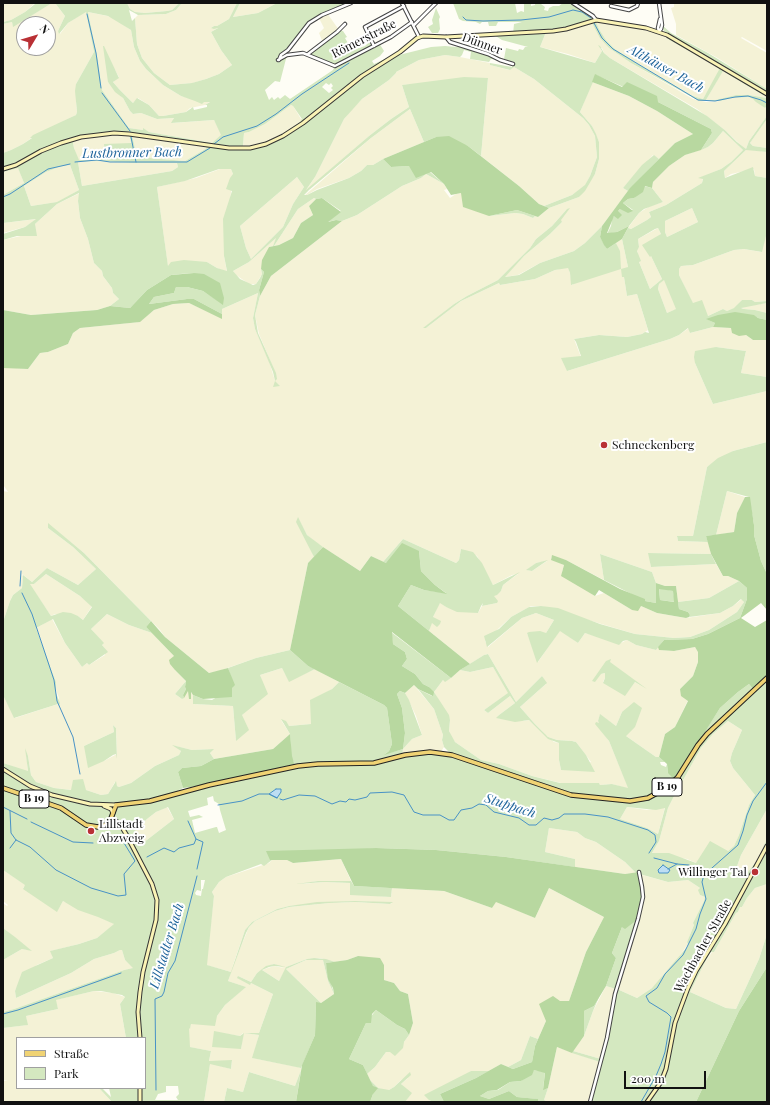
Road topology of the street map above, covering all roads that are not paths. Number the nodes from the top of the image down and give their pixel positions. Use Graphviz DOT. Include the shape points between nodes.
graph roads {
  1 [pos="351,3"];
  2 [pos="402,3"];
  3 [pos="436,3"];
  4 [pos="573,3"];
  5 [pos="638,3"];
  6 [pos="659,3"];
  7 [pos="404,6"];
  8 [pos="610,6"];
  9 [pos="596,20"];
  10 [pos="345,24"];
  11 [pos="413,24"];
  12 [pos="659,32"];
  13 [pos="419,37"];
  14 [pos="446,38"];
  15 [pos="374,46"];
  16 [pos="308,54"];
  17 [pos="513,64"];
  18 [pos="767,94"];
  19 [pos="3,170"];
  20 [pos="767,678"];
  21 [pos="3,769"];
  22 [pos="3,788"];
  23 [pos="100,804"];
  24 [pos="116,805"];
  25 [pos="113,816"];
  26 [pos="767,846"];
  27 [pos="639,872"];
  28 [pos="140,1037"];
  29 [pos="140,1089"];
  30 [pos="140,1102"];
  31 [pos="590,1102"];
  32 [pos="647,1102"];
  1 -- 16 [label="street, Römerstraße" via="309,23 278,60 295,53"];
  2 -- 7 [label="street"];
  3 -- 11 [label="street, Römerstraße"];
  4 -- 9 [label="street"];
  5 -- 8 [label="street" via="630,10"];
  6 -- 12 [label="street"];
  7 -- 11 [label="street"];
  7 -- 15 [label="street" via="365,27"];
  9 -- 12 [label="street"];
  9 -- 14 [label="street" via="560,30"];
  10 -- 16 [label="street"];
  11 -- 13 [label="street"];
  11 -- 15 [label="street, Römerstraße"];
  12 -- 18 [label="street"];
  13 -- 14 [label="street"];
  13 -- 19 [label="street" via="334,96 303,123 266,144 250,148 229,148 114,133 81,137 61,143"];
  14 -- 17 [label="street, Dünner" via="450,42"];
  15 -- 16 [label="street, Römerstraße" via="335,66"];
  20 -- 24 [label="main road, B 19" via="707,734 678,777 668,787 641,800 622,801 571,795 452,755 430,752 374,763 298,766 213,784 150,801"];
  21 -- 23 [label="street" via="52,796"];
  22 -- 25 [label="main road, B 19" via="61,808 89,826 102,826"];
  23 -- 24 [label="street"];
  23 -- 25 [label="street" via="108,807"];
  24 -- 25 [label="main road"];
  25 -- 28 [label="street" via="126,834 152,884 157,900 156,920 140,992"];
  26 -- 32 [label="street, Wachbacher Straße" via="688,988 675,1023 665,1074"];
  27 -- 31 [label="street" via="643,897 615,994 607,1038"];
  29 -- 30 [label="street"];
}
